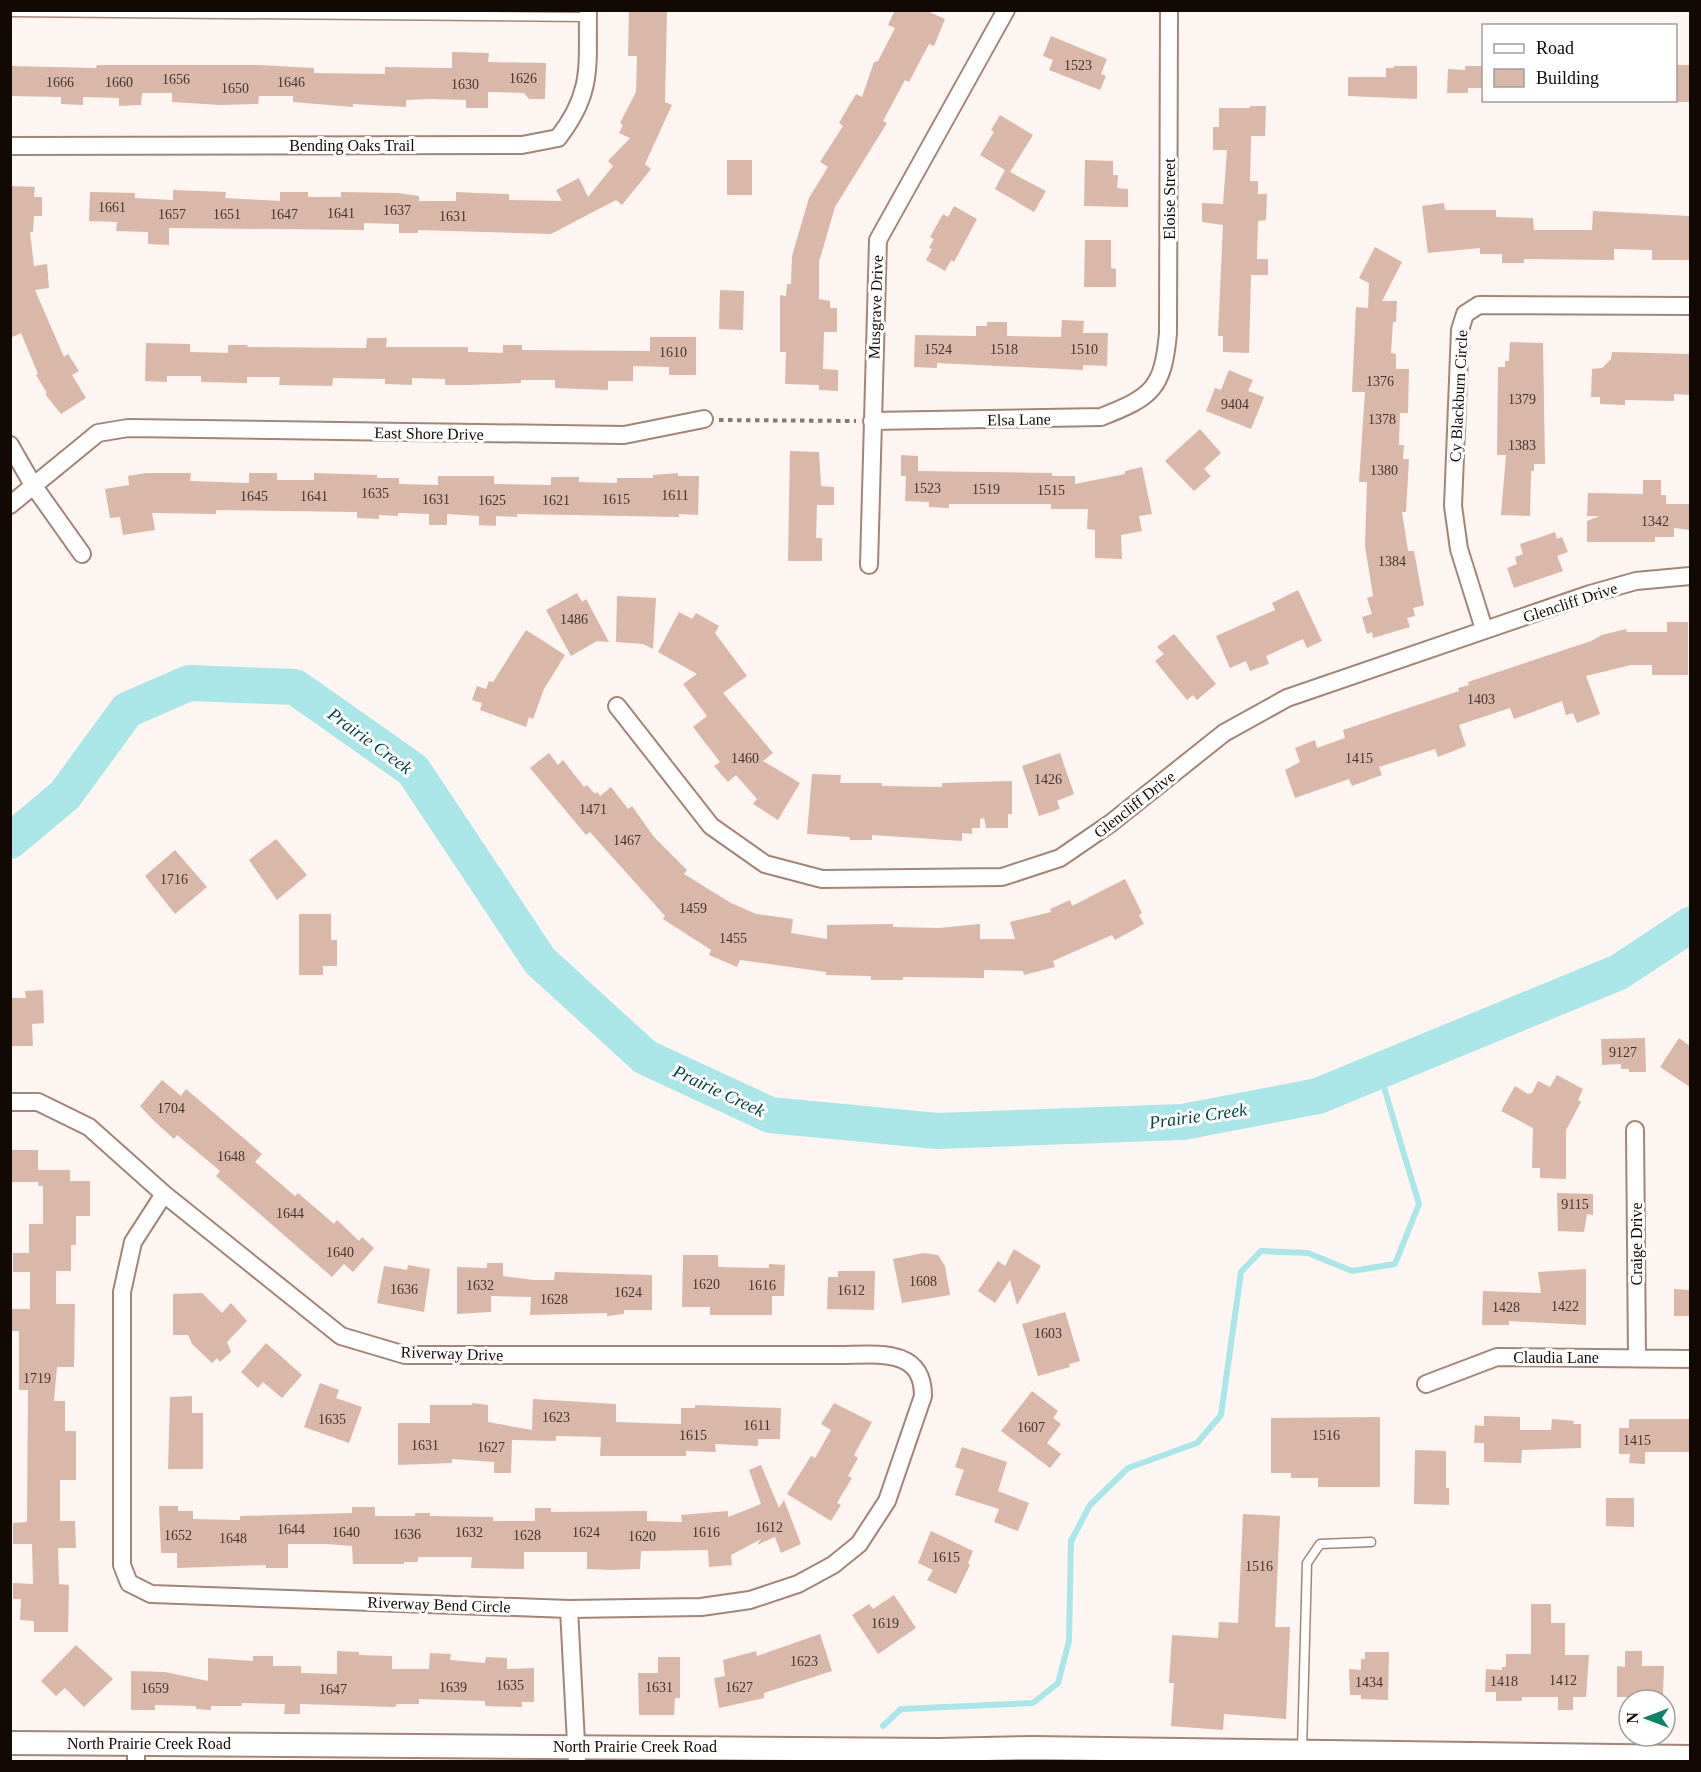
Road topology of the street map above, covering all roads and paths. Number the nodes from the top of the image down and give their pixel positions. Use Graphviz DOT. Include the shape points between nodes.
graph roads {
  1 [pos="1006,10"];
  2 [pos="1169,10"];
  3 [pos="10,12"];
  4 [pos="588,14"];
  5 [pos="10,146"];
  6 [pos="1690,306"];
  7 [pos="1156,386"];
  8 [pos="704,419"];
  9 [pos="872,421"];
  10 [pos="10,445"];
  11 [pos="33,485"];
  12 [pos="10,506"];
  13 [pos="82,554"];
  14 [pos="869,565"];
  15 [pos="1690,576"];
  16 [pos="1484,629"];
  17 [pos="617,706"];
  18 [pos="10,1102"];
  19 [pos="1635,1130"];
  20 [pos="164,1194"];
  21 [pos="833,1355"];
  22 [pos="1636,1358"];
  23 [pos="1690,1359"];
  24 [pos="1426,1384"];
  25 [pos="1371,1542"];
  26 [pos="569,1608"];
  27 [pos="10,1743"];
  28 [pos="136,1752"];
  29 [pos="576,1754"];
  30 [pos="939,1756"];
  31 [pos="1189,1756"];
  32 [pos="1302,1757"];
  33 [pos="1690,1757"];
  34 [pos="1471,1758"];
  1 -- 9 [label="street, Musgrave Drive" via="878,240"];
  2 -- 7 [label="street, Eloise Street" via="1168,333 1166,363"];
  3 -- 4 [label="lane"];
  4 -- 5 [label="street, Bending Oaks Trail" via="583,97 558,138 522,145"];
  6 -- 16 [label="street, Cy Blackburn Circle" via="1479,305 1465,314 1460,330 1453,506 1459,549"];
  7 -- 9 [label="street, Elsa Lane" via="1135,404 1101,417"];
  8 -- 9 [label="path"];
  8 -- 11 [label="street, East Shore Drive" via="624,435 128,428 99,433"];
  9 -- 14 [label="street, Musgrave Drive"];
  10 -- 11 [label="street"];
  11 -- 12 [label="street, East Shore Drive"];
  11 -- 13 [label="street"];
  15 -- 16 [label="street, Glencliff Drive" via="1636,581"];
  16 -- 17 [label="street, Glencliff Drive" via="1287,698 1224,733 1111,823 1060,858 994,878 822,879 765,864 711,826"];
  18 -- 20 [label="street, Riverway Drive" via="38,1102 89,1127"];
  19 -- 22 [label="street, Craige Drive"];
  20 -- 21 [label="street, Riverway Drive" via="341,1336 405,1355"];
  20 -- 26 [label="street, Riverway Bend Circle" via="133,1242 122,1292 122,1565 129,1583 151,1594"];
  21 -- 26 [label="street, Riverway Bend Circle" via="909,1360 923,1382 923,1396 887,1501 859,1544 833,1565 798,1584 750,1600 701,1607"];
  22 -- 23 [label="street, Claudia Lane"];
  22 -- 24 [label="street, Claudia Lane" via="1497,1358"];
  25 -- 32 [label="lane" via="1320,1544 1308,1563"];
  26 -- 29 [label="street"];
  27 -- 28 [label="main road, North Prairie Creek Road"];
  28 -- 29 [label="main road, North Prairie Creek Road"];
  29 -- 30 [label="main road, North Prairie Creek Road"];
  30 -- 31 [label="main road, North Prairie Creek Road" via="1033,1748"];
  31 -- 32 [label="main road, North Prairie Creek Road"];
  32 -- 34 [label="main road, North Prairie Creek Road"];
  33 -- 34 [label="main road, North Prairie Creek Road"];
}
